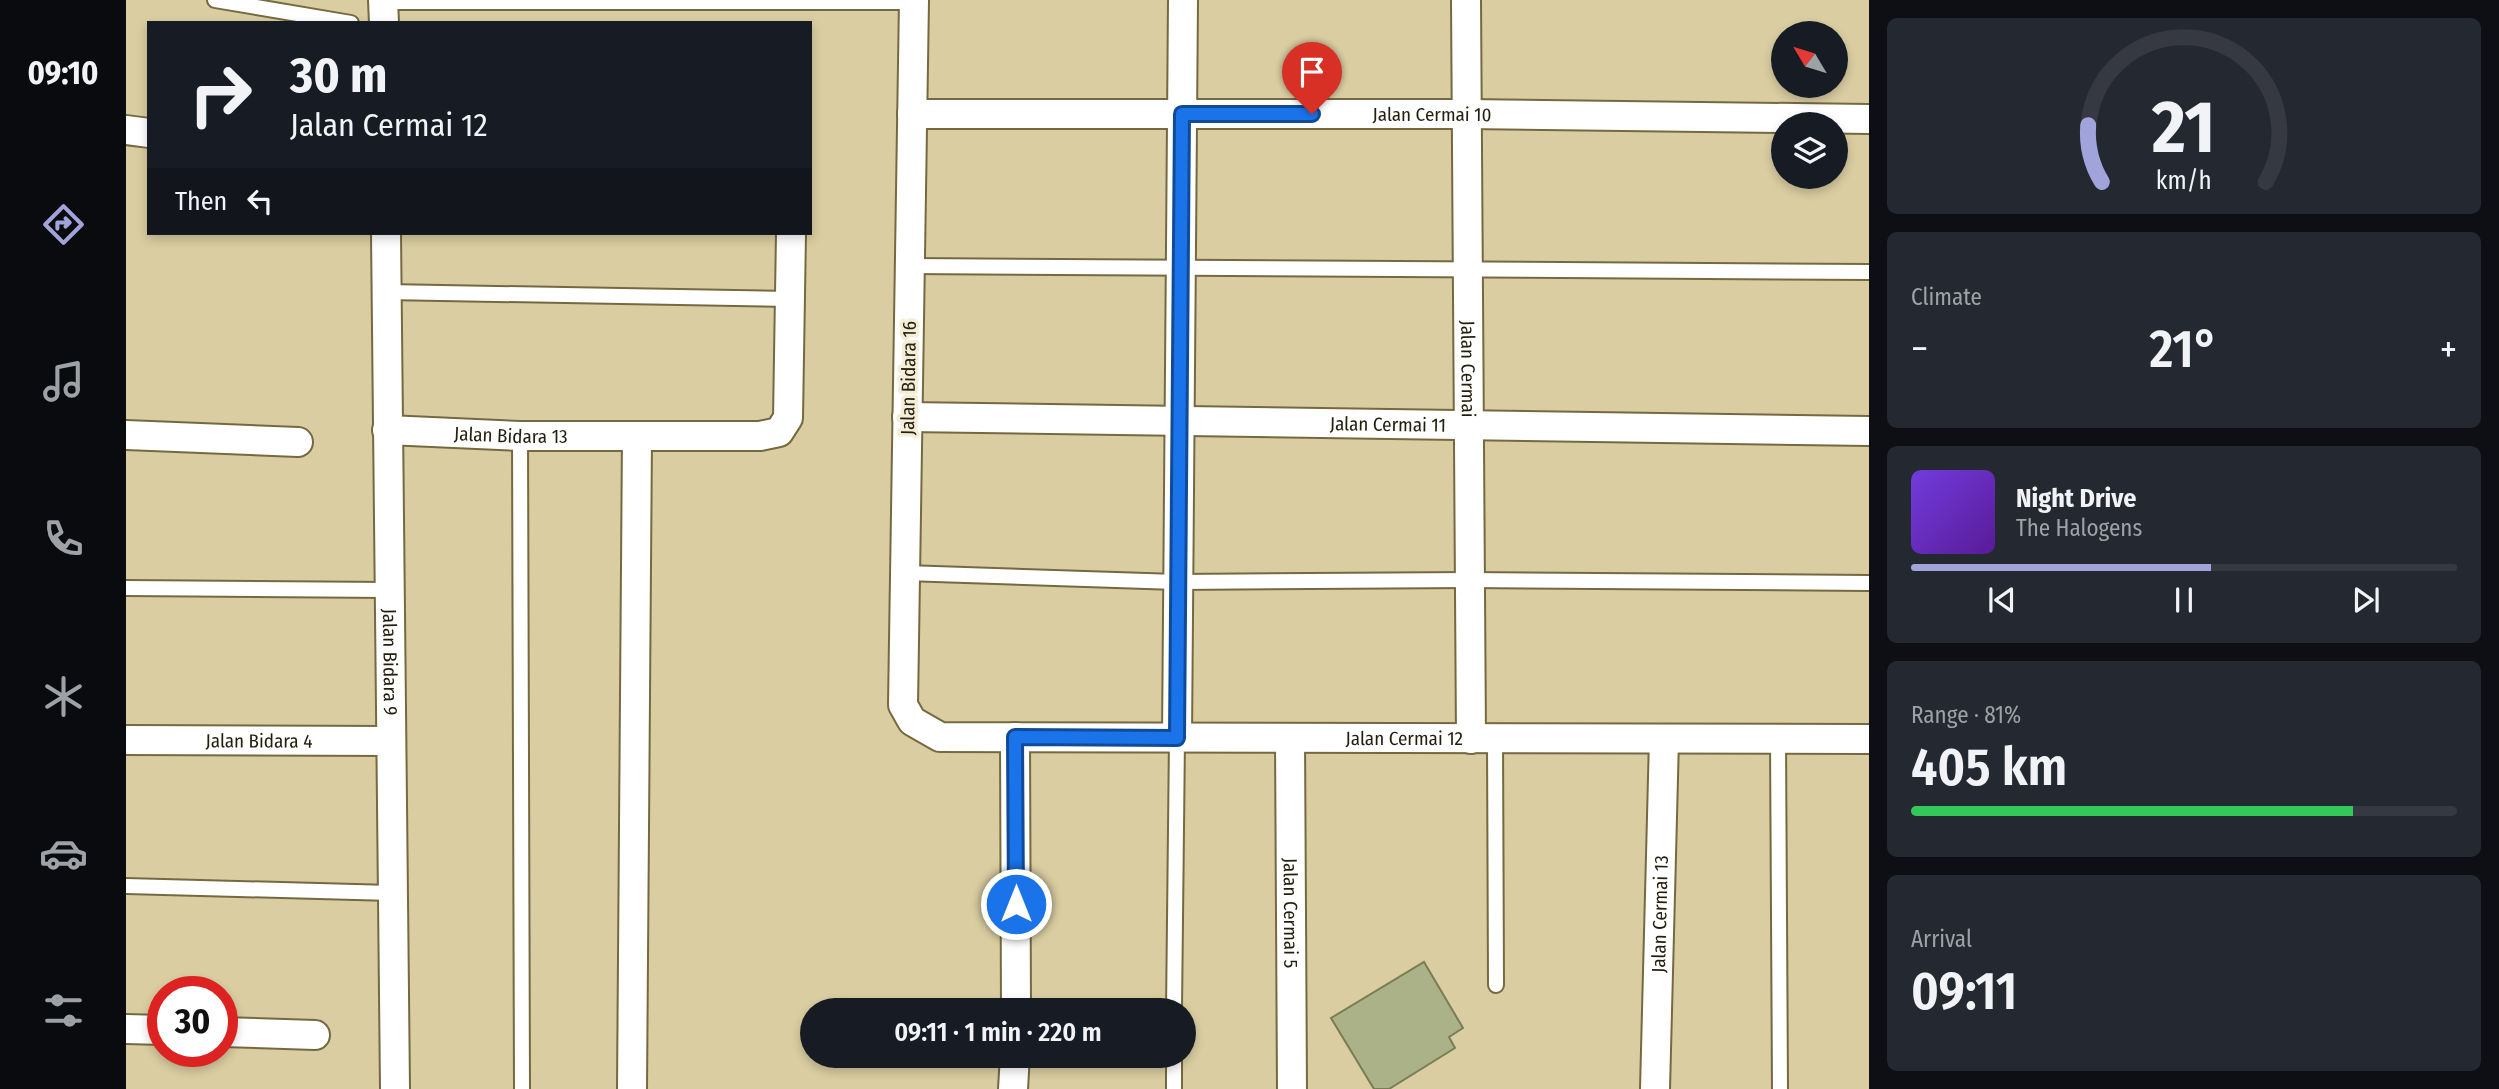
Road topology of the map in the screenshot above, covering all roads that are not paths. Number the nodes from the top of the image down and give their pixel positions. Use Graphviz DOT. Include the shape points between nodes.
graph roads {
  1 [pos="215,0"];
  2 [pos="1184,0"];
  3 [pos="1466,0"];
  4 [pos="914,1"];
  5 [pos="383,8"];
  6 [pos="339,21"];
  7 [pos="912,114"];
  8 [pos="1182,114"];
  9 [pos="1467,114"];
  10 [pos="1869,119"];
  11 [pos="126,130"];
  12 [pos="147,132"];
  13 [pos="386,235"];
  14 [pos="791,235"];
  15 [pos="909,266"];
  16 [pos="1183,267"];
  17 [pos="1468,270"];
  18 [pos="1869,272"];
  19 [pos="386,292"];
  20 [pos="791,299"];
  21 [pos="907,416"];
  22 [pos="1180,421"];
  23 [pos="1469,425"];
  24 [pos="387,430"];
  25 [pos="1869,431"];
  26 [pos="126,435"];
  27 [pos="520,436"];
  28 [pos="636,436"];
  29 [pos="298,442"];
  30 [pos="905,573"];
  31 [pos="1470,580"];
  32 [pos="1177,582"];
  33 [pos="1869,583"];
  34 [pos="126,587"];
  35 [pos="389,590"];
  36 [pos="940,737"];
  37 [pos="1015,737"];
  38 [pos="1177,738"];
  39 [pos="1290,738"];
  40 [pos="1483,738"];
  41 [pos="1664,739"];
  42 [pos="1778,739"];
  43 [pos="1869,739"];
  44 [pos="126,740"];
  45 [pos="391,741"];
  46 [pos="126,886"];
  47 [pos="392,893"];
  48 [pos="1496,985"];
  49 [pos="1016,998"];
  50 [pos="1174,998"];
  51 [pos="126,1029"];
  52 [pos="147,1030"];
  53 [pos="238,1033"];
  54 [pos="315,1035"];
  55 [pos="1014,1068"];
  56 [pos="1174,1068"];
  57 [pos="395,1089"];
  58 [pos="522,1089"];
  59 [pos="632,1089"];
  60 [pos="1013,1089"];
  61 [pos="1174,1089"];
  62 [pos="1292,1089"];
  63 [pos="1655,1089"];
  64 [pos="1780,1089"];
  1 -- 6 [label="lane"];
  2 -- 8 [label="street"];
  3 -- 9 [label="street, Jalan Cermai"];
  4 -- 5 [label="lane"];
  4 -- 7 [label="street, Jalan Bidara 16"];
  7 -- 8 [label="street, Jalan Cermai 10"];
  7 -- 15 [label="street, Jalan Bidara 16"];
  8 -- 9 [label="street, Jalan Cermai 10"];
  8 -- 16 [label="street"];
  9 -- 10 [label="street, Jalan Cermai 10"];
  9 -- 17 [label="street, Jalan Cermai"];
  11 -- 12 [label="street"];
  13 -- 19 [label="street, Jalan Bidara 9"];
  14 -- 20 [label="street"];
  15 -- 16 [label="lane"];
  15 -- 21 [label="street, Jalan Bidara 16"];
  16 -- 17 [label="lane"];
  16 -- 22 [label="street"];
  17 -- 18 [label="lane"];
  17 -- 23 [label="street, Jalan Cermai"];
  19 -- 20 [label="lane"];
  19 -- 24 [label="street, Jalan Bidara 9"];
  20 -- 28 [label="street, Jalan Bidara 13" via="788,418 779,432"];
  21 -- 22 [label="street, Jalan Cermai 11"];
  21 -- 30 [label="street, Jalan Bidara 16"];
  22 -- 23 [label="street, Jalan Cermai 11"];
  22 -- 32 [label="street"];
  23 -- 25 [label="street, Jalan Cermai 11"];
  23 -- 31 [label="street, Jalan Cermai"];
  24 -- 27 [label="street, Jalan Bidara 13"];
  24 -- 35 [label="street, Jalan Bidara 9"];
  26 -- 29 [label="street"];
  27 -- 28 [label="street, Jalan Bidara 13"];
  27 -- 58 [label="lane"];
  28 -- 59 [label="street"];
  30 -- 32 [label="lane"];
  30 -- 36 [label="street, Jalan Bidara 16" via="902,705 912,721"];
  31 -- 32 [label="lane"];
  31 -- 33 [label="lane"];
  31 -- 40 [label="street, Jalan Cermai"];
  32 -- 38 [label="street"];
  34 -- 35 [label="lane"];
  35 -- 45 [label="street, Jalan Bidara 9"];
  36 -- 37 [label="street, Jalan Cermai 12"];
  37 -- 38 [label="street, Jalan Cermai 12"];
  37 -- 49 [label="street"];
  38 -- 39 [label="street, Jalan Cermai 12"];
  38 -- 50 [label="lane"];
  39 -- 40 [label="street, Jalan Cermai 12"];
  39 -- 62 [label="street, Jalan Cermai 5"];
  40 -- 41 [label="street, Jalan Cermai 12"];
  40 -- 48 [label="lane"];
  41 -- 42 [label="street, Jalan Cermai 12"];
  41 -- 63 [label="street, Jalan Cermai 13"];
  42 -- 43 [label="street, Jalan Cermai 12"];
  42 -- 64 [label="lane"];
  44 -- 45 [label="street, Jalan Bidara 4"];
  45 -- 47 [label="street, Jalan Bidara 9"];
  46 -- 47 [label="lane"];
  47 -- 57 [label="street, Jalan Bidara 9"];
  51 -- 52 [label="street"];
  53 -- 54 [label="street"];
  55 -- 60 [label="street"];
  56 -- 61 [label="lane"];
}
